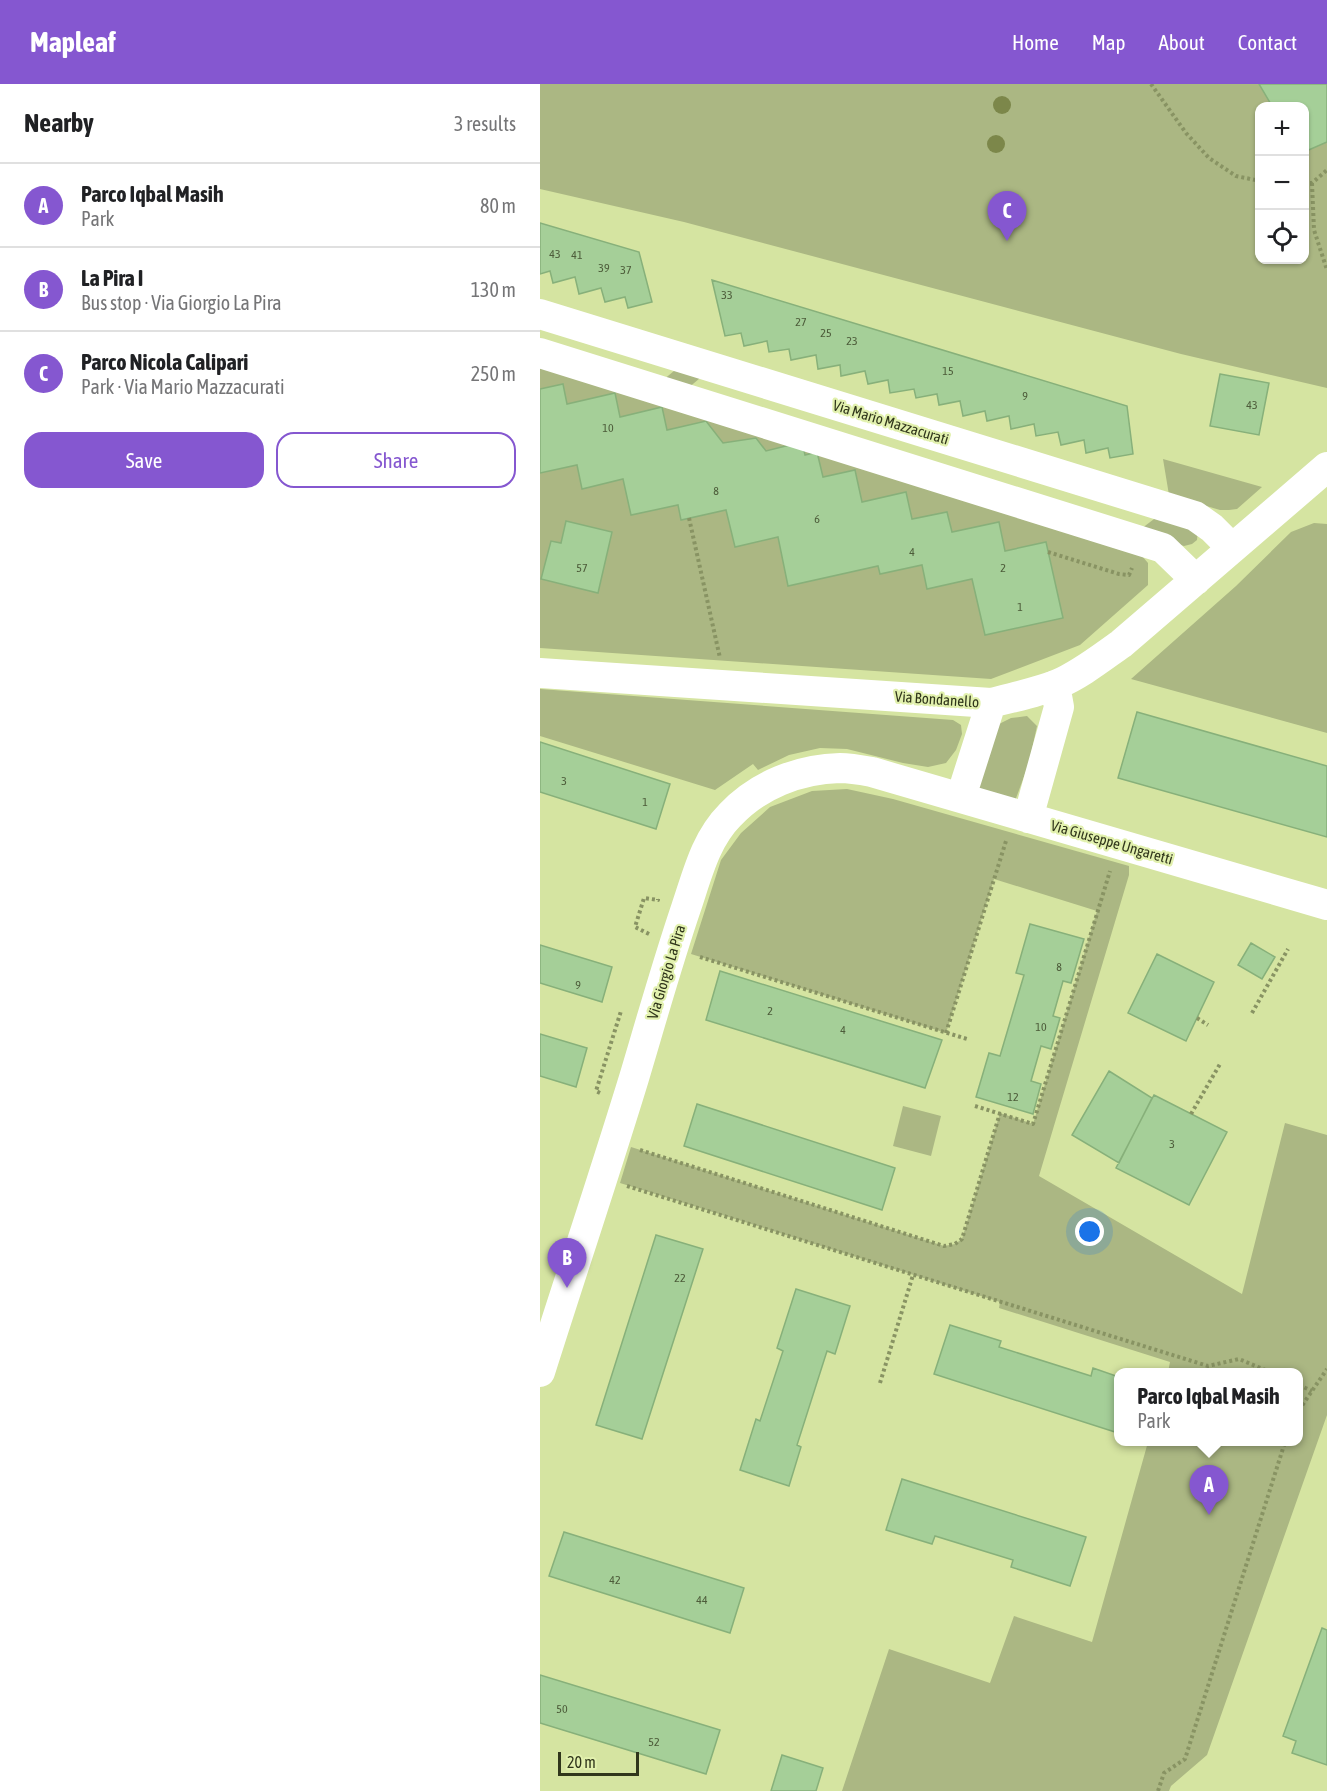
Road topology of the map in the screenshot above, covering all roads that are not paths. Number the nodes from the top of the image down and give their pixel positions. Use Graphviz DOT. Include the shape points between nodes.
graph roads {
  1 [pos="540,314"];
  2 [pos="540,353"];
  3 [pos="1327,466"];
  4 [pos="1327,499"];
  5 [pos="1278,509"];
  6 [pos="1232,548"];
  7 [pos="1196,580"];
  8 [pos="540,673"];
  9 [pos="1055,685"];
  10 [pos="990,703"];
  11 [pos="962,797"];
  12 [pos="1019,825"];
  13 [pos="1327,905"];
  14 [pos="540,1372"];
  1 -- 6 [label="street, Via Mario Mazzacurati" via="1195,516"];
  2 -- 7 [label="street" via="1164,548"];
  3 -- 5 [label="street, Via Bondanello"];
  4 -- 5 [label="street" via="1300,501"];
  5 -- 6 [label="street, Via Bondanello"];
  6 -- 7 [label="street, Via Bondanello"];
  7 -- 9 [label="street, Via Bondanello" via="1121,644"];
  8 -- 10 [label="street, Via Bondanello"];
  9 -- 10 [label="street, Via Bondanello"];
  9 -- 12 [label="street" via="1059,707"];
  10 -- 11 [label="street"];
  11 -- 12 [label="street, Via Giorgio La Pira"];
  11 -- 14 [label="street, Via Giorgio La Pira" via="872,772 817,770 782,779 761,790 730,815 716,833 703,858 677,934"];
  12 -- 13 [label="street, Via Giuseppe Ungaretti"];
}
